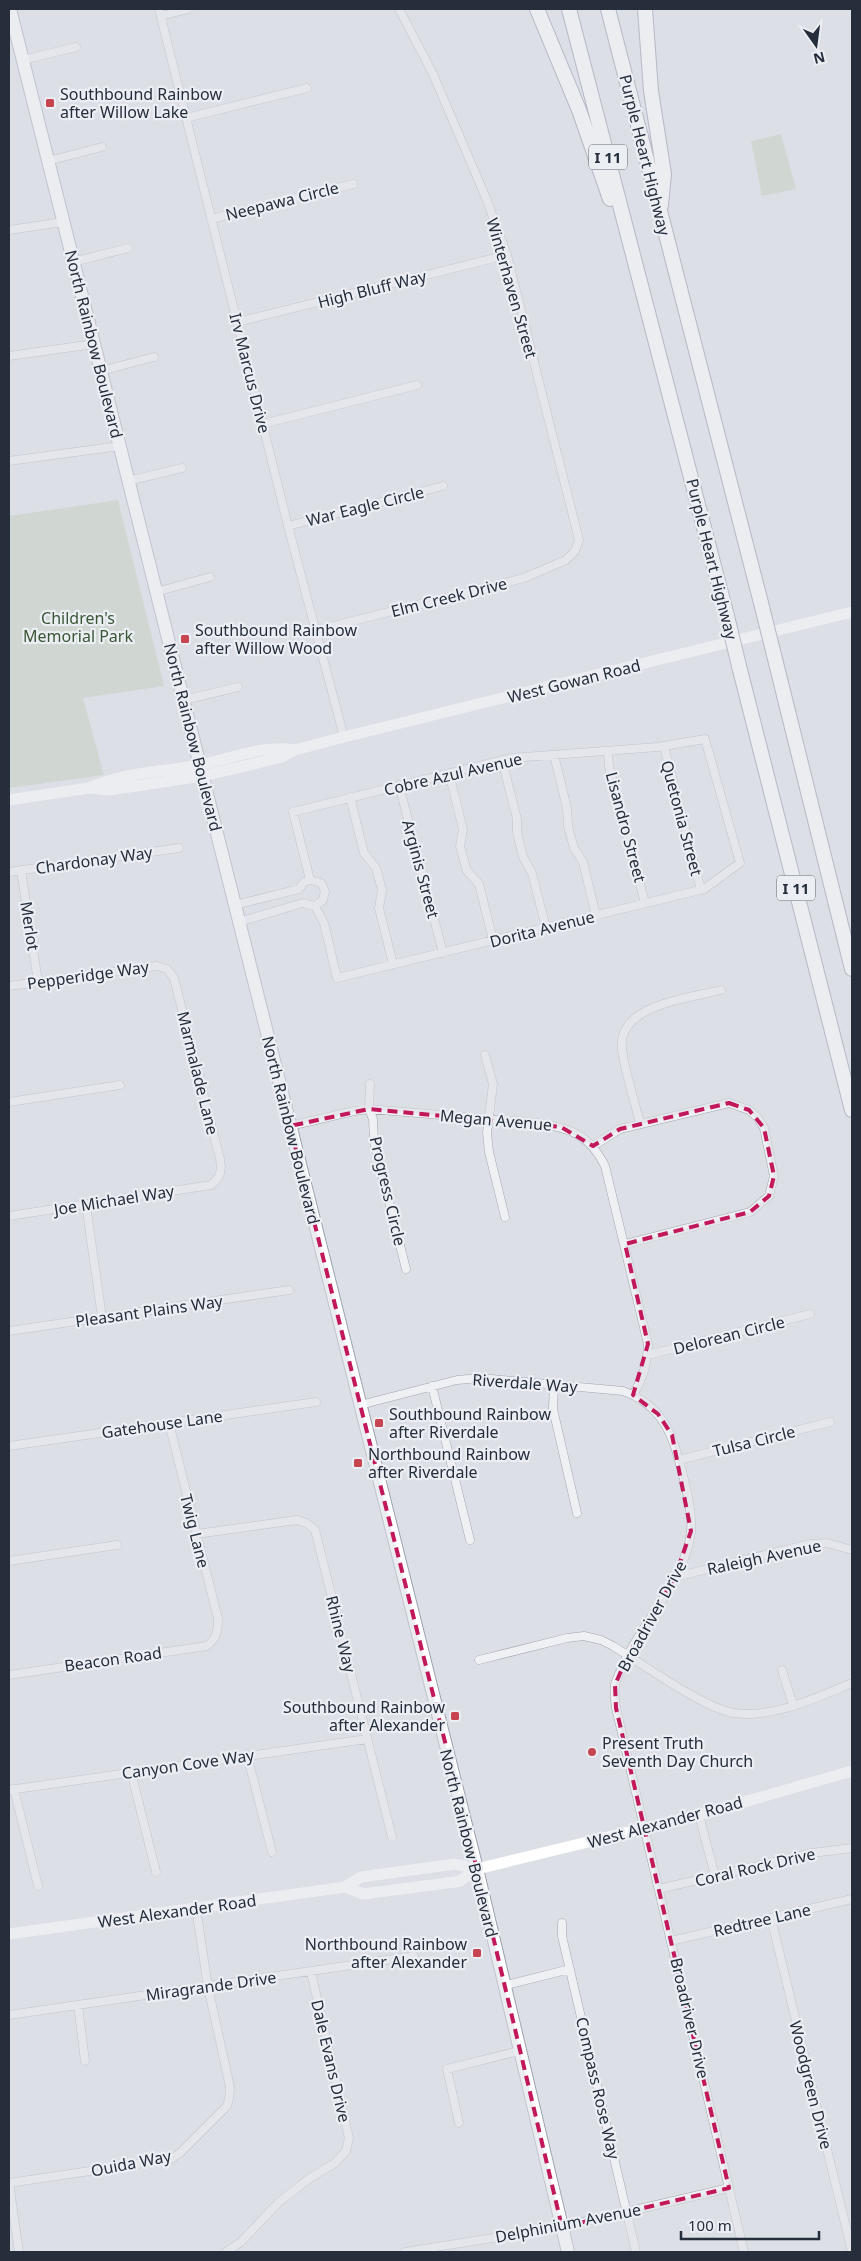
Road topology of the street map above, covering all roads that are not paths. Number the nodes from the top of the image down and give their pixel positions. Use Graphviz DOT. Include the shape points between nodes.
graph roads {
  1 [pos="10,9"];
  2 [pos="188,9"];
  3 [pos="399,9"];
  4 [pos="536,9"];
  5 [pos="569,9"];
  6 [pos="608,9"];
  7 [pos="645,9"];
  8 [pos="160,12"];
  9 [pos="76,47"];
  10 [pos="23,60"];
  11 [pos="307,88"];
  12 [pos="186,118"];
  13 [pos="102,147"];
  14 [pos="48,161"];
  15 [pos="353,184"];
  16 [pos="660,216"];
  17 [pos="212,219"];
  18 [pos="63,222"];
  19 [pos="9,230"];
  20 [pos="128,248"];
  21 [pos="507,256"];
  22 [pos="73,262"];
  23 [pos="646,306"];
  24 [pos="237,322"];
  25 [pos="94,344"];
  26 [pos="9,356"];
  27 [pos="154,357"];
  28 [pos="101,371"];
  29 [pos="417,384"];
  30 [pos="262,424"];
  31 [pos="120,446"];
  32 [pos="9,461"];
  33 [pos="182,468"];
  34 [pos="128,480"];
  35 [pos="443,486"];
  36 [pos="288,526"];
  37 [pos="575,551"];
  38 [pos="210,577"];
  39 [pos="156,592"];
  40 [pos="852,612"];
  41 [pos="317,630"];
  42 [pos="238,687"];
  43 [pos="184,700"];
  44 [pos="344,737"];
  45 [pos="664,746"];
  46 [pos="608,750"];
  47 [pos="554,755"];
  48 [pos="502,760"];
  49 [pos="202,771"];
  50 [pos="450,773"];
  51 [pos="399,785"];
  52 [pos="350,797"];
  53 [pos="9,800"];
  54 [pos="178,848"];
  55 [pos="740,863"];
  56 [pos="22,870"];
  57 [pos="9,872"];
  58 [pos="310,880"];
  59 [pos="701,890"];
  60 [pos="646,904"];
  61 [pos="235,905"];
  62 [pos="315,906"];
  63 [pos="596,916"];
  64 [pos="239,922"];
  65 [pos="546,928"];
  66 [pos="493,940"];
  67 [pos="443,953"];
  68 [pos="393,964"];
  69 [pos="167,969"];
  70 [pos="852,969"];
  71 [pos="38,982"];
  72 [pos="9,986"];
  73 [pos="721,990"];
  74 [pos="485,1055"];
  75 [pos="370,1084"];
  76 [pos="120,1085"];
  77 [pos="9,1102"];
  78 [pos="369,1109"];
  79 [pos="852,1110"];
  80 [pos="489,1119"];
  81 [pos="640,1123"];
  82 [pos="290,1126"];
  83 [pos="593,1146"];
  84 [pos="218,1179"];
  85 [pos="86,1205"];
  86 [pos="9,1216"];
  87 [pos="505,1217"];
  88 [pos="625,1244"];
  89 [pos="406,1269"];
  90 [pos="288,1290"];
  91 [pos="810,1314"];
  92 [pos="102,1317"];
  93 [pos="9,1331"];
  94 [pos="648,1355"];
  95 [pos="554,1384"];
  96 [pos="432,1386"];
  97 [pos="633,1395"];
  98 [pos="316,1402"];
  99 [pos="360,1405"];
  100 [pos="830,1422"];
  101 [pos="169,1423"];
  102 [pos="9,1446"];
  103 [pos="679,1460"];
  104 [pos="578,1513"];
  105 [pos="196,1534"];
  106 [pos="470,1540"];
  107 [pos="117,1545"];
  108 [pos="852,1550"];
  109 [pos="9,1562"];
  110 [pos="675,1577"];
  111 [pos="215,1639"];
  112 [pos="628,1655"];
  113 [pos="479,1660"];
  114 [pos="782,1670"];
  115 [pos="9,1674"];
  116 [pos="852,1683"];
  117 [pos="793,1705"];
  118 [pos="367,1739"];
  119 [pos="247,1755"];
  120 [pos="852,1771"];
  121 [pos="131,1772"];
  122 [pos="12,1789"];
  123 [pos="699,1815"];
  124 [pos="645,1828"];
  125 [pos="392,1837"];
  126 [pos="852,1848"];
  127 [pos="272,1852"];
  128 [pos="477,1869"];
  129 [pos="156,1872"];
  130 [pos="715,1876"];
  131 [pos="38,1886"];
  132 [pos="346,1887"];
  133 [pos="659,1889"];
  134 [pos="852,1899"];
  135 [pos="196,1908"];
  136 [pos="771,1918"];
  137 [pos="562,1923"];
  138 [pos="9,1934"];
  139 [pos="671,1941"];
  140 [pos="414,1956"];
  141 [pos="570,1969"];
  142 [pos="311,1972"];
  143 [pos="503,1986"];
  144 [pos="208,1987"];
  145 [pos="78,2005"];
  146 [pos="9,2015"];
  147 [pos="519,2051"];
  148 [pos="85,2061"];
  149 [pos="459,2123"];
  150 [pos="9,2183"];
  151 [pos="729,2188"];
  152 [pos="627,2212"];
  153 [pos="562,2227"];
  154 [pos="19,2252"];
  155 [pos="226,2252"];
  156 [pos="405,2252"];
  157 [pos="568,2252"];
  158 [pos="636,2252"];
  159 [pos="744,2252"];
  160 [pos="852,2252"];
  1 -- 10 [label="main road, North Rainbow Boulevard"];
  2 -- 8 [label="street"];
  3 -- 21 [label="street, Winterhaven Street" via="433,74"];
  4 -- 23 [label="highway" via="579,110"];
  5 -- 23 [label="highway, Purple Heart Highway / I 11"];
  6 -- 16 [label="highway, Purple Heart Highway / I 11"];
  7 -- 16 [label="highway" via="650,91 664,174"];
  8 -- 12 [label="street, Irv Marcus Drive"];
  9 -- 10 [label="street"];
  10 -- 14 [label="main road, North Rainbow Boulevard"];
  11 -- 12 [label="street"];
  12 -- 17 [label="street, Irv Marcus Drive"];
  13 -- 14 [label="street"];
  14 -- 18 [label="main road, North Rainbow Boulevard"];
  15 -- 17 [label="street, Neepawa Circle"];
  16 -- 70 [label="highway, Purple Heart Highway / I 11, bridge"];
  17 -- 24 [label="street, Irv Marcus Drive"];
  18 -- 19 [label="street"];
  18 -- 22 [label="main road, North Rainbow Boulevard"];
  20 -- 22 [label="street"];
  21 -- 24 [label="street, High Bluff Way"];
  21 -- 37 [label="street, Winterhaven Street" via="578,540"];
  22 -- 25 [label="main road, North Rainbow Boulevard"];
  23 -- 79 [label="highway, Purple Heart Highway / I 11, bridge"];
  24 -- 30 [label="street, Irv Marcus Drive"];
  25 -- 26 [label="street"];
  25 -- 28 [label="main road, North Rainbow Boulevard"];
  27 -- 28 [label="street"];
  28 -- 31 [label="main road, North Rainbow Boulevard"];
  29 -- 30 [label="street"];
  30 -- 36 [label="street, Irv Marcus Drive"];
  31 -- 32 [label="street"];
  31 -- 34 [label="main road, North Rainbow Boulevard"];
  33 -- 34 [label="street"];
  34 -- 39 [label="main road, North Rainbow Boulevard"];
  35 -- 36 [label="street, War Eagle Circle"];
  36 -- 41 [label="street, Irv Marcus Drive"];
  37 -- 41 [label="street, Elm Creek Drive" via="566,560 524,578"];
  38 -- 39 [label="street"];
  39 -- 43 [label="main road, North Rainbow Boulevard"];
  40 -- 44 [label="main road, West Gowan Road"];
  41 -- 44 [label="street, Irv Marcus Drive"];
  42 -- 43 [label="street"];
  43 -- 49 [label="main road, North Rainbow Boulevard"];
  44 -- 49 [label="main road, West Gowan Road" via="295,750 282,757"];
  45 -- 46 [label="street, Cobre Azul Avenue"];
  45 -- 55 [label="street, Cobre Azul Avenue" via="705,739"];
  45 -- 59 [label="street, Quetonia Street"];
  46 -- 47 [label="street, Cobre Azul Avenue"];
  46 -- 60 [label="street, Lisandro Street" via="618,805"];
  47 -- 48 [label="street, Cobre Azul Avenue"];
  47 -- 63 [label="street" via="567,808 568,826 574,848 583,862"];
  48 -- 50 [label="street, Cobre Azul Avenue"];
  48 -- 65 [label="street" via="523,858 532,873"];
  49 -- 53 [label="main road, West Gowan Road" via="109,790 90,788"];
  49 -- 61 [label="main road, North Rainbow Boulevard"];
  50 -- 51 [label="street, Cobre Azul Avenue"];
  50 -- 66 [label="street" via="463,829 460,846 467,871 479,884"];
  51 -- 52 [label="street, Cobre Azul Avenue"];
  51 -- 67 [label="street, Arginis Street"];
  52 -- 58 [label="street, Cobre Azul Avenue" via="294,812"];
  52 -- 68 [label="street" via="364,854 376,868 382,890 380,908"];
  54 -- 56 [label="street, Chardonay Way"];
  55 -- 59 [label="street, Dorita Avenue"];
  56 -- 57 [label="street, Chardonay Way"];
  56 -- 71 [label="street, Merlot"];
  58 -- 61 [label="street" via="299,889"];
  58 -- 62 [label="street" via="318,881 325,891 323,900"];
  59 -- 60 [label="street, Dorita Avenue"];
  60 -- 63 [label="street, Dorita Avenue"];
  61 -- 64 [label="main road, North Rainbow Boulevard"];
  62 -- 64 [label="street" via="303,903"];
  62 -- 68 [label="street, Dorita Avenue" via="324,923 337,978"];
  63 -- 65 [label="street, Dorita Avenue"];
  64 -- 82 [label="main road, North Rainbow Boulevard"];
  65 -- 66 [label="street, Dorita Avenue"];
  66 -- 67 [label="street, Dorita Avenue"];
  67 -- 68 [label="street, Dorita Avenue"];
  69 -- 71 [label="street, Pepperidge Way" via="157,966"];
  69 -- 84 [label="street, Marmalade Lane" via="174,978 220,1159 222,1171"];
  71 -- 72 [label="street, Pepperidge Way"];
  73 -- 81 [label="street" via="641,1012 626,1029 622,1048"];
  74 -- 80 [label="street" via="492,1084"];
  75 -- 78 [label="street, Progress Circle"];
  76 -- 77 [label="street"];
  78 -- 80 [label="street, Megan Avenue"];
  78 -- 82 [label="street, Megan Avenue"];
  78 -- 89 [label="street, Progress Circle" via="374,1142"];
  80 -- 83 [label="street, Megan Avenue" via="561,1127 572,1130"];
  80 -- 87 [label="street" via="489,1152"];
  81 -- 83 [label="street" via="620,1129"];
  81 -- 88 [label="street" via="729,1103 749,1110 764,1128 774,1176 769,1196 750,1212"];
  82 -- 99 [label="main road, North Rainbow Boulevard"];
  83 -- 88 [label="street" via="605,1166"];
  84 -- 85 [label="street, Joe Michael Way" via="211,1185"];
  85 -- 86 [label="street, Joe Michael Way"];
  85 -- 92 [label="street"];
  88 -- 94 [label="street"];
  90 -- 92 [label="street, Pleasant Plains Way"];
  91 -- 94 [label="street, Delorean Circle"];
  92 -- 93 [label="street, Pleasant Plains Way"];
  94 -- 97 [label="street" via="640,1384"];
  95 -- 96 [label="street, Riverdale Way" via="481,1378"];
  95 -- 97 [label="street, Riverdale Way" via="623,1391"];
  95 -- 104 [label="street" via="553,1409"];
  96 -- 99 [label="street, Riverdale Way"];
  96 -- 106 [label="street"];
  97 -- 103 [label="street, Broadriver Drive" via="658,1414 672,1435"];
  98 -- 101 [label="street, Gatehouse Lane"];
  99 -- 128 [label="main road, North Rainbow Boulevard"];
  100 -- 103 [label="street, Tulsa Circle"];
  101 -- 102 [label="street, Gatehouse Lane"];
  101 -- 105 [label="street, Twig Lane"];
  103 -- 110 [label="street, Broadriver Drive" via="691,1531 685,1558"];
  105 -- 111 [label="street, Twig Lane" via="218,1619"];
  105 -- 118 [label="street, Rhine Way" via="297,1520 315,1530"];
  107 -- 109 [label="street"];
  108 -- 110 [label="street, Raleigh Avenue" via="827,1543 810,1544"];
  110 -- 112 [label="street, Broadriver Drive"];
  111 -- 115 [label="street, Beacon Road" via="207,1646"];
  112 -- 113 [label="street" via="601,1640 584,1636"];
  112 -- 117 [label="street" via="704,1701 732,1713 752,1714"];
  112 -- 124 [label="street, Broadriver Drive" via="615,1685 616,1708"];
  114 -- 117 [label="street"];
  116 -- 117 [label="street"];
  118 -- 119 [label="street, Canyon Cove Way"];
  118 -- 125 [label="street, Rhine Way"];
  119 -- 121 [label="street, Canyon Cove Way"];
  119 -- 127 [label="street"];
  120 -- 123 [label="main road, West Alexander Road"];
  121 -- 122 [label="street, Canyon Cove Way"];
  121 -- 129 [label="street"];
  122 -- 131 [label="street"];
  123 -- 124 [label="main road, West Alexander Road"];
  123 -- 130 [label="street"];
  124 -- 128 [label="main road, West Alexander Road"];
  124 -- 133 [label="street, Broadriver Drive"];
  126 -- 130 [label="street, Coral Rock Drive" via="812,1852"];
  128 -- 132 [label="main road, West Alexander Road" via="455,1864 361,1877"];
  128 -- 132 [label="main road, West Alexander Road" via="460,1881 363,1894"];
  128 -- 143 [label="main road, North Rainbow Boulevard"];
  130 -- 133 [label="street, Coral Rock Drive"];
  132 -- 135 [label="main road, West Alexander Road"];
  133 -- 139 [label="street, Broadriver Drive"];
  134 -- 136 [label="street, Redtree Lane"];
  135 -- 138 [label="main road, West Alexander Road"];
  135 -- 144 [label="street"];
  136 -- 139 [label="street, Redtree Lane"];
  136 -- 160 [label="street, Woodgreen Drive"];
  137 -- 141 [label="street, Compass Rose Way"];
  139 -- 151 [label="street, Broadriver Drive"];
  140 -- 142 [label="street, Miragrande Drive"];
  141 -- 143 [label="street"];
  141 -- 152 [label="street, Compass Rose Way"];
  142 -- 144 [label="street, Miragrande Drive"];
  142 -- 155 [label="street, Dale Evans Drive" via="349,2138 346,2151 335,2163 279,2202 241,2242"];
  143 -- 147 [label="main road, North Rainbow Boulevard"];
  144 -- 145 [label="street, Miragrande Drive"];
  144 -- 150 [label="street, Ouida Way" via="230,2087 229,2099 180,2154 171,2159"];
  145 -- 146 [label="street, Miragrande Drive"];
  145 -- 148 [label="street"];
  147 -- 149 [label="street" via="447,2069"];
  147 -- 153 [label="main road, North Rainbow Boulevard"];
  150 -- 154 [label="street"];
  151 -- 152 [label="street, Delphinium Avenue"];
  151 -- 159 [label="street, Broadriver Drive"];
  152 -- 153 [label="street, Delphinium Avenue"];
  152 -- 158 [label="street, Compass Rose Way"];
  153 -- 156 [label="street, Delphinium Avenue"];
  153 -- 157 [label="main road, North Rainbow Boulevard"];
}
